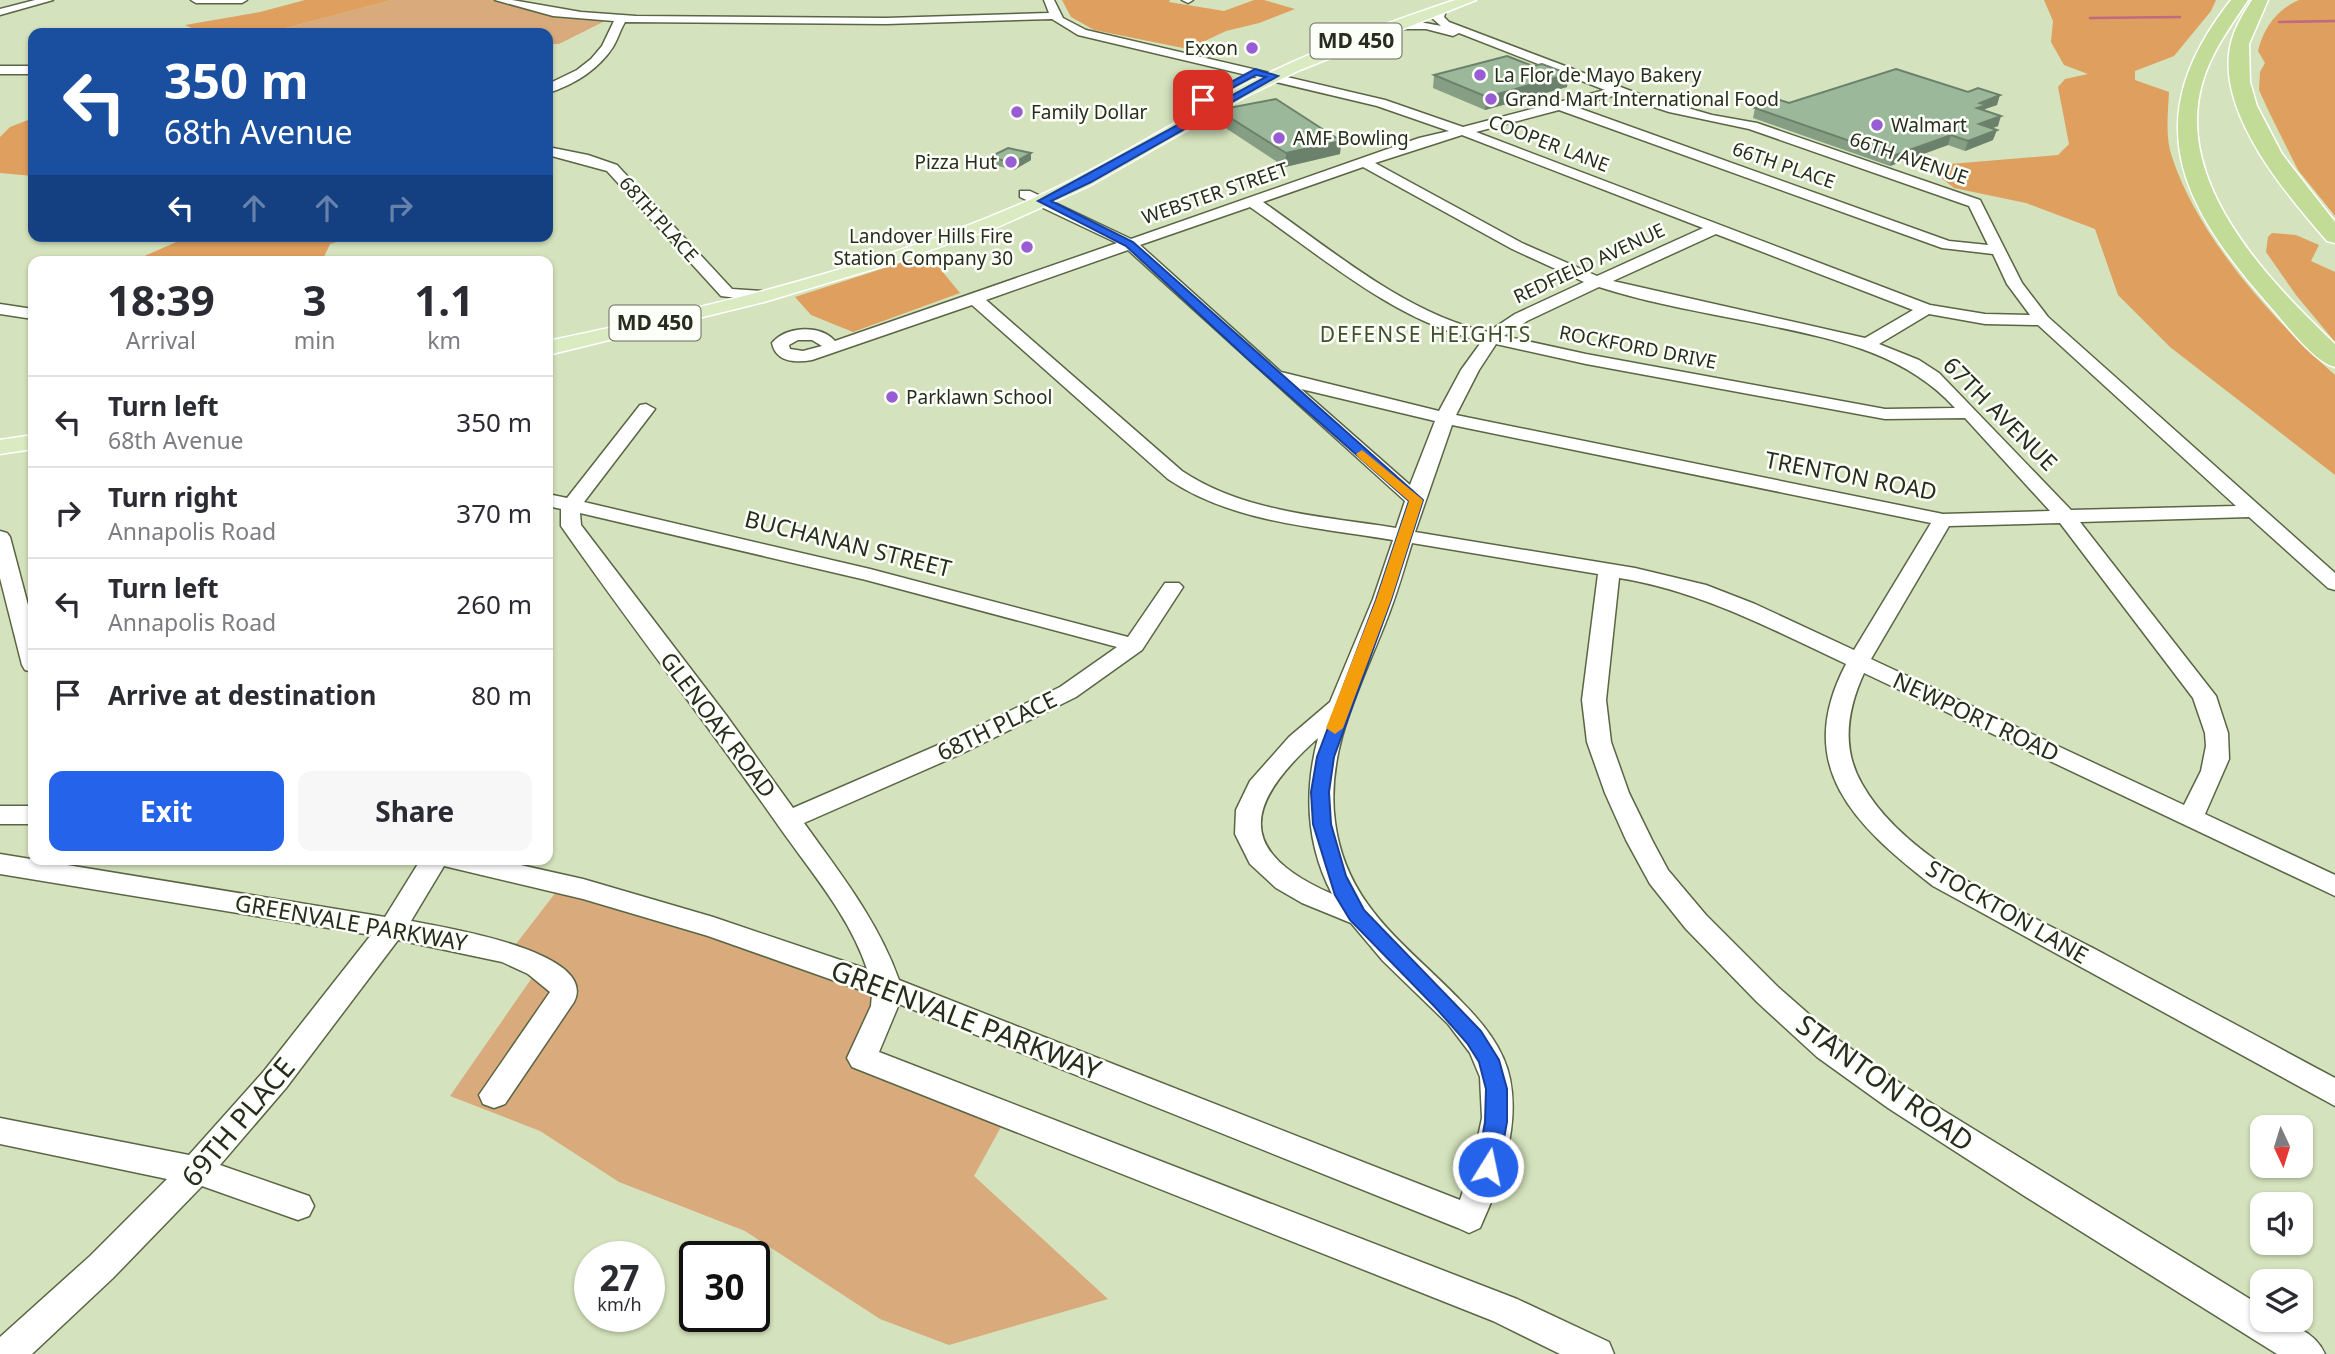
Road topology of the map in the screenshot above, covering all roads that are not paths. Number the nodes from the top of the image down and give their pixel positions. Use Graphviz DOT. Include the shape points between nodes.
graph roads {
  1 [pos="48,0"];
  2 [pos="196,0"];
  3 [pos="242,0"];
  4 [pos="500,0"];
  5 [pos="1049,0"];
  6 [pos="1469,0"];
  7 [pos="2227,0"];
  8 [pos="2240,0"];
  9 [pos="2260,0"];
  10 [pos="2278,2"];
  11 [pos="1440,11"];
  12 [pos="0,12"];
  13 [pos="1055,16"];
  14 [pos="622,18"];
  15 [pos="2221,23"];
  16 [pos="1398,26"];
  17 [pos="2243,33"];
  18 [pos="1308,43"];
  19 [pos="0,70"];
  20 [pos="28,70"];
  21 [pos="1564,71"];
  22 [pos="1255,72"];
  23 [pos="1274,76"];
  24 [pos="553,86"];
  25 [pos="1617,91"];
  26 [pos="1560,106"];
  27 [pos="1460,130"];
  28 [pos="553,152"];
  29 [pos="1364,162"];
  30 [pos="1034,197"];
  31 [pos="1251,201"];
  32 [pos="1716,228"];
  33 [pos="2335,236"];
  34 [pos="1130,244"];
  35 [pos="1997,250"];
  36 [pos="1595,281"];
  37 [pos="727,293"];
  38 [pos="762,296"];
  39 [pos="974,298"];
  40 [pos="0,309"];
  41 [pos="1926,309"];
  42 [pos="28,313"];
  43 [pos="2042,320"];
  44 [pos="553,333"];
  45 [pos="1491,339"];
  46 [pos="1868,343"];
  47 [pos="553,347"];
  48 [pos="831,348"];
  49 [pos="2335,359"];
  50 [pos="1275,376"];
  51 [pos="646,409"];
  52 [pos="1970,413"];
  53 [pos="1444,418"];
  54 [pos="28,428"];
  55 [pos="0,432"];
  56 [pos="28,443"];
  57 [pos="0,447"];
  58 [pos="1202,492"];
  59 [pos="1416,500"];
  60 [pos="553,501"];
  61 [pos="572,505"];
  62 [pos="2254,510"];
  63 [pos="2067,518"];
  64 [pos="1943,520"];
  65 [pos="1404,536"];
  66 [pos="0,537"];
  67 [pos="1609,570"];
  68 [pos="2335,584"];
  69 [pos="1172,587"];
  70 [pos="1134,645"];
  71 [pos="28,646"];
  72 [pos="1861,662"];
  73 [pos="1344,703"];
  74 [pos="0,815"];
  75 [pos="28,815"];
  76 [pos="2190,818"];
  77 [pos="788,820"];
  78 [pos="0,864"];
  79 [pos="432,865"];
  80 [pos="479,865"];
  81 [pos="2335,886"];
  82 [pos="1357,915"];
  83 [pos="391,928"];
  84 [pos="887,988"];
  85 [pos="862,1058"];
  86 [pos="2335,1093"];
  87 [pos="494,1095"];
  88 [pos="0,1131"];
  89 [pos="198,1171"];
  90 [pos="298,1206"];
  91 [pos="6,1354"];
  92 [pos="1597,1354"];
  93 [pos="2308,1354"];
  1 -- 12 [label="street"];
  2 -- 3 [label="street"];
  4 -- 14 [label="street" via="542,10"];
  5 -- 13 [label="street"];
  6 -- 11 [label="main road, MD 450"];
  7 -- 15 [label="highway"];
  8 -- 15 [label="highway"];
  9 -- 17 [label="highway"];
  10 -- 17 [label="highway"];
  11 -- 16 [label="main road, MD 450"];
  11 -- 21 [label="street, 66TH AVENUE" via="1438,18 1445,24"];
  13 -- 14 [label="street" via="913,22"];
  13 -- 22 [label="street, COOPER LANE" via="1096,37"];
  14 -- 24 [label="street" via="593,65"];
  15 -- 49 [label="highway" via="2198,68 2190,98 2187,141 2193,166 2236,246 2287,310"];
  16 -- 21 [label="street, 66TH AVENUE" via="1438,28 1548,70"];
  16 -- 23 [label="main road, MD 450"];
  17 -- 33 [label="highway" via="2238,72 2256,124 2286,177"];
  18 -- 22 [label="main road, MD 450"];
  19 -- 20 [label="street"];
  21 -- 25 [label="street, 66TH AVENUE"];
  22 -- 23 [label="street, COOPER LANE"];
  22 -- 30 [label="main road, MD 450"];
  23 -- 27 [label="street, COOPER LANE" via="1381,103"];
  23 -- 30 [label="main road, MD 450" via="1088,180"];
  25 -- 26 [label="street, WEBSTER STREET"];
  25 -- 35 [label="street, 66TH AVENUE" via="1752,126 1975,203"];
  26 -- 27 [label="street, WEBSTER STREET"];
  26 -- 35 [label="street, 66TH PLACE" via="1947,245"];
  27 -- 29 [label="street, WEBSTER STREET"];
  27 -- 32 [label="street, COOPER LANE"];
  28 -- 37 [label="street, 68TH PLACE" via="612,168"];
  29 -- 31 [label="street, WEBSTER STREET"];
  29 -- 36 [label="street, 67TH AVENUE" via="1539,257"];
  30 -- 34 [label="street"];
  30 -- 37 [label="main road, MD 450"];
  30 -- 38 [label="main road, MD 450" via="911,251"];
  31 -- 34 [label="street, WEBSTER STREET"];
  31 -- 45 [label="street, ROCKFORD DRIVE" via="1417,314"];
  32 -- 36 [label="street, REDFIELD AVENUE"];
  32 -- 41 [label="street, COOPER LANE"];
  34 -- 39 [label="street, WEBSTER STREET"];
  34 -- 50 [label="street"];
  35 -- 43 [label="street, 66TH AVENUE"];
  36 -- 45 [label="street, REDFIELD AVENUE" via="1515,321"];
  36 -- 46 [label="street, 67TH AVENUE"];
  37 -- 38 [label="street"];
  37 -- 44 [label="main road, MD 450"];
  38 -- 47 [label="main road, MD 450"];
  39 -- 48 [label="street, WEBSTER STREET"];
  39 -- 58 [label="street" via="1175,475"];
  40 -- 42 [label="street"];
  41 -- 43 [label="street, COOPER LANE" via="1985,319"];
  41 -- 46 [label="street"];
  43 -- 62 [label="street, 66TH AVENUE"];
  45 -- 52 [label="street, ROCKFORD DRIVE" via="1885,414"];
  45 -- 53 [label="street, REDFIELD AVENUE"];
  46 -- 52 [label="street, 67TH AVENUE" via="1933,377"];
  50 -- 53 [label="street, TRENTON ROAD"];
  50 -- 59 [label="street"];
  51 -- 61 [label="street"];
  52 -- 63 [label="street, 67TH AVENUE"];
  53 -- 59 [label="street, REDFIELD AVENUE"];
  53 -- 64 [label="street, TRENTON ROAD"];
  54 -- 55 [label="main road"];
  56 -- 57 [label="main road"];
  58 -- 65 [label="street, NEWPORT ROAD" via="1244,508"];
  59 -- 65 [label="street, REDFIELD AVENUE"];
  60 -- 61 [label="street, BUCHANAN STREET"];
  61 -- 70 [label="street, BUCHANAN STREET" via="870,575"];
  61 -- 77 [label="street, GLENOAK ROAD" via="569,516 577,537"];
  62 -- 63 [label="street, TRENTON ROAD"];
  62 -- 68 [label="street, 66TH AVENUE"];
  63 -- 64 [label="street, TRENTON ROAD"];
  63 -- 76 [label="street, 67TH AVENUE" via="2186,670 2215,722 2221,746 2215,771"];
  64 -- 72 [label="street, STOCKTON LANE"];
  65 -- 67 [label="street, NEWPORT ROAD"];
  65 -- 73 [label="street, REDFIELD AVENUE"];
  66 -- 71 [label="street"];
  67 -- 72 [label="street, NEWPORT ROAD" via="1717,596"];
  67 -- 93 [label="street, STANTON ROAD" via="1594,700 1599,742 1639,840 1660,877 1696,922 1827,1048 1889,1092"];
  69 -- 70 [label="street, 68TH PLACE"];
  70 -- 77 [label="street, 68TH PLACE" via="1105,668 1020,717"];
  72 -- 76 [label="street, NEWPORT ROAD"];
  72 -- 86 [label="street, STOCKTON LANE" via="1838,712 1835,733 1841,761 1858,799 1910,855 1976,899"];
  73 -- 82 [label="street, REDFIELD AVENUE" via="1325,757 1320,792 1330,858"];
  73 -- 82 [label="street" via="1263,783 1250,801 1245,825 1255,853 1284,881"];
  74 -- 75 [label="street"];
  76 -- 81 [label="street, NEWPORT ROAD"];
  77 -- 84 [label="street, GLENOAK ROAD" via="874,949"];
  78 -- 83 [label="street, GREENVALE PARKWAY"];
  79 -- 83 [label="street, 69TH PLACE"];
  80 -- 84 [label="street, GREENVALE PARKWAY" via="564,883 696,922"];
  82 -- 84 [label="street, GREENVALE PARKWAY" via="1474,1037 1489,1060 1496,1089 1496,1122 1488,1167 1469,1218"];
  83 -- 87 [label="street, GREENVALE PARKWAY" via="509,953 538,966 563,986 564,994"];
  83 -- 89 [label="street, 69TH PLACE" via="272,1085"];
  84 -- 85 [label="street" via="886,1006"];
  85 -- 92 [label="street" via="1505,1310"];
  88 -- 89 [label="street"];
  89 -- 90 [label="street"];
  89 -- 91 [label="street, 69TH PLACE" via="111,1260"];
}
